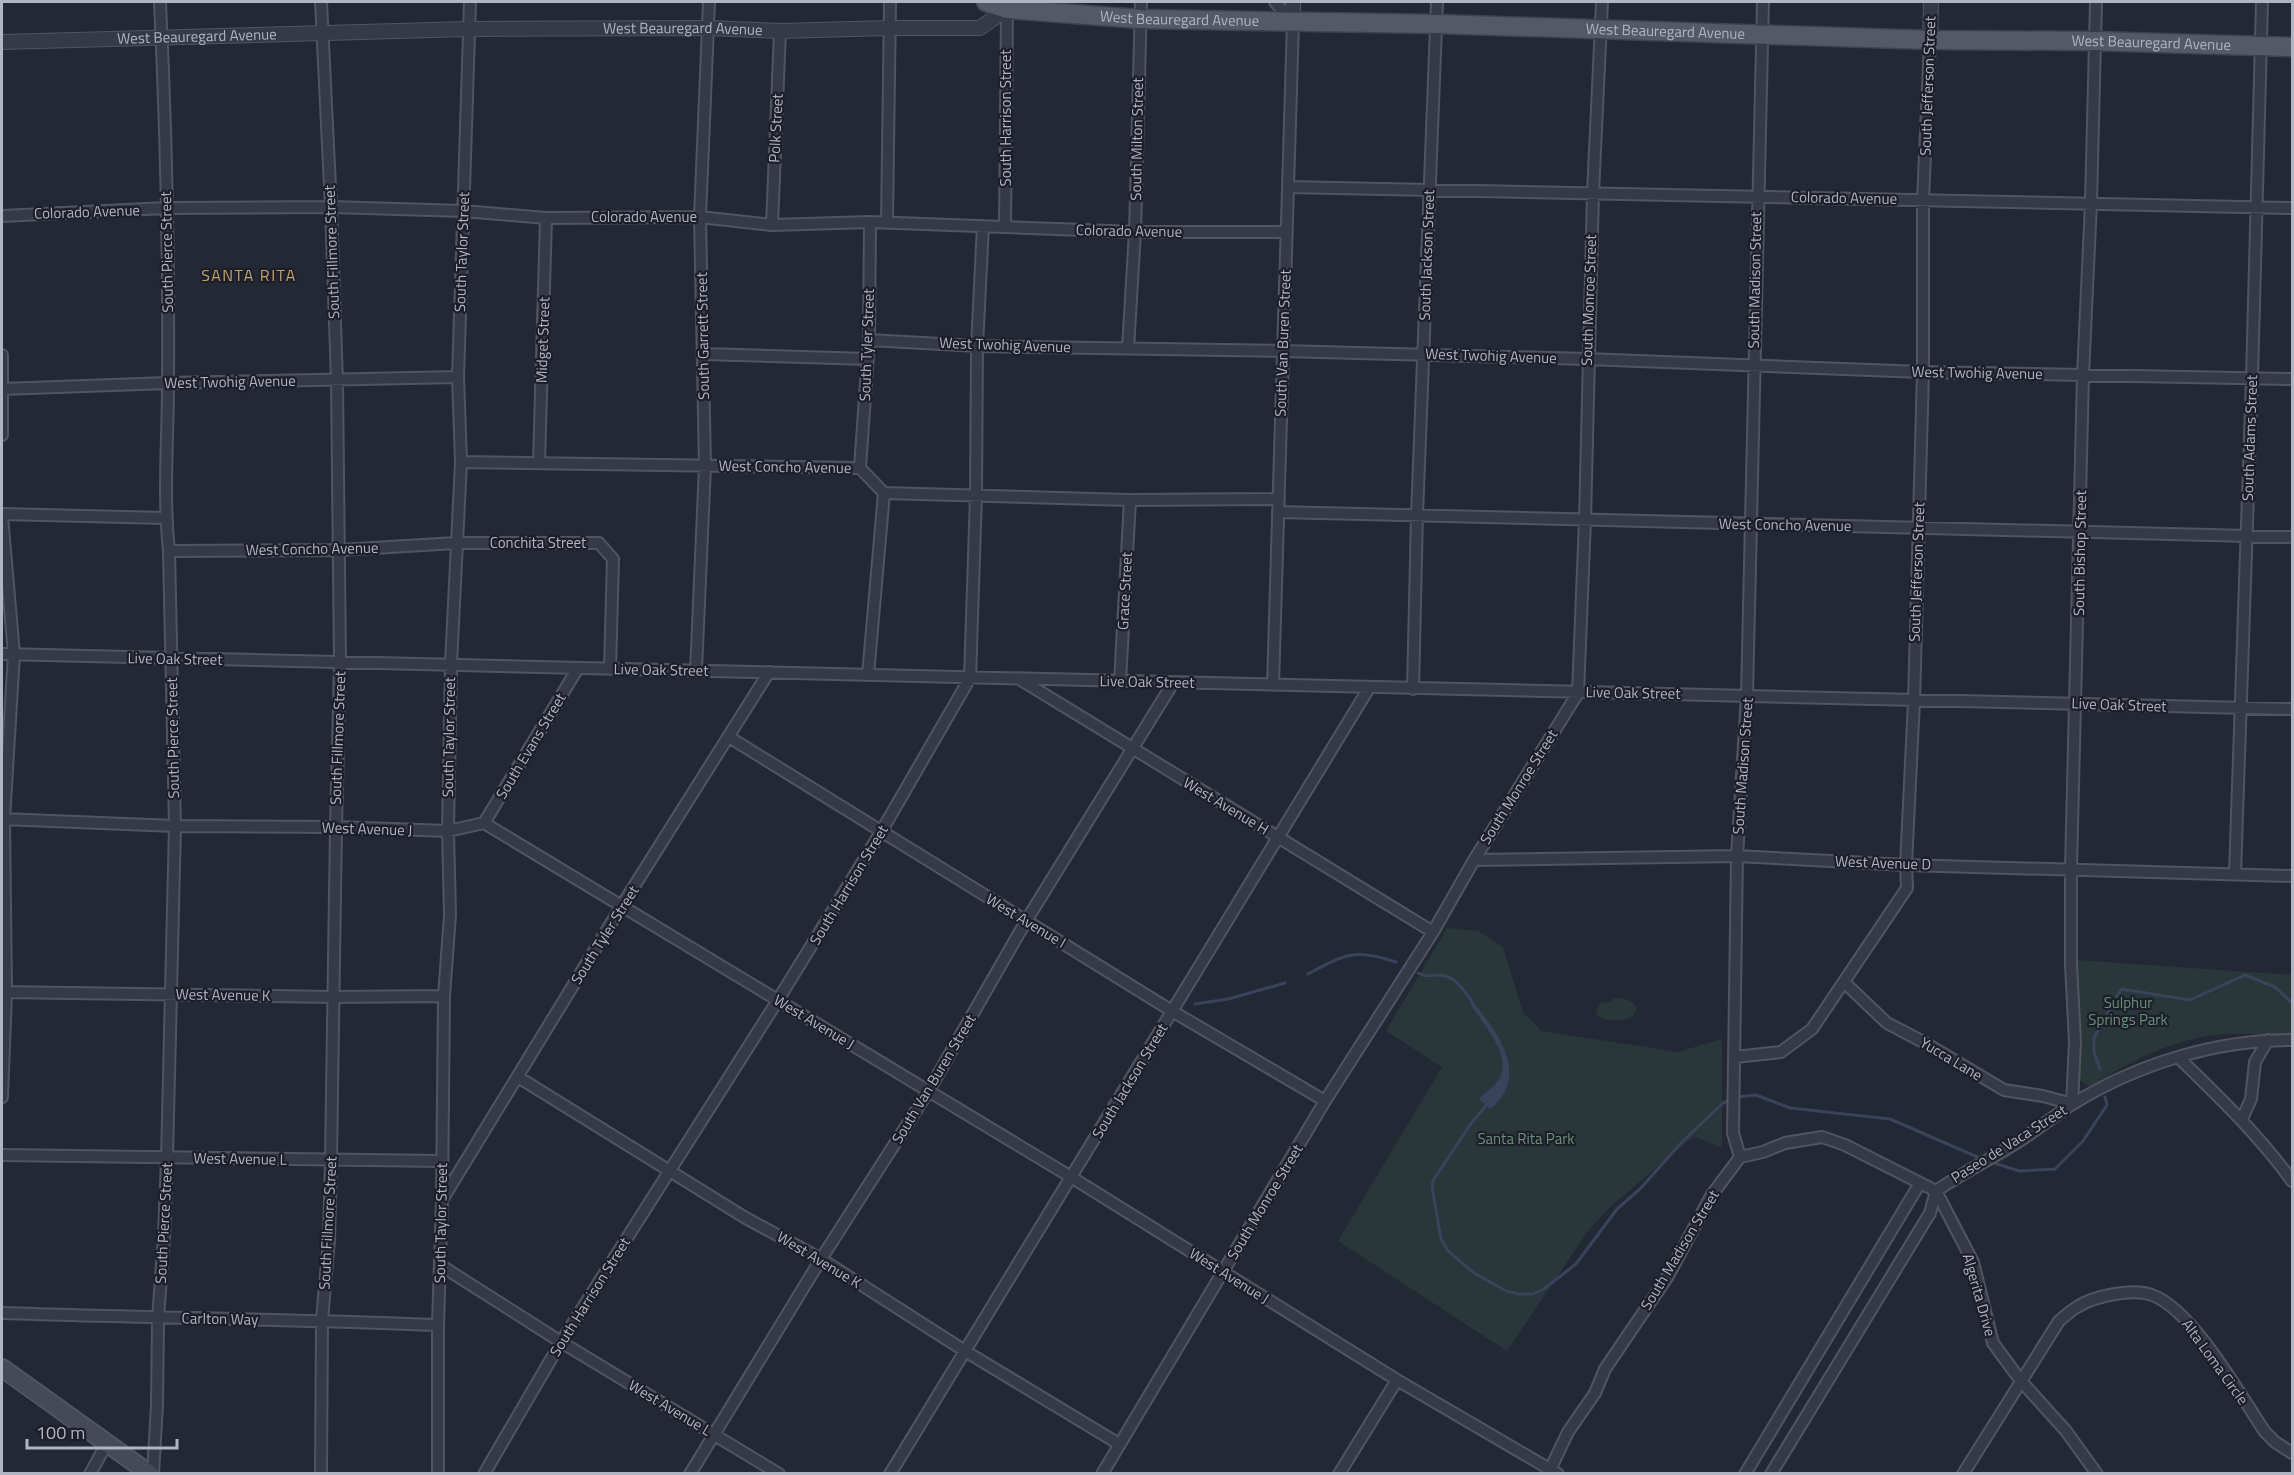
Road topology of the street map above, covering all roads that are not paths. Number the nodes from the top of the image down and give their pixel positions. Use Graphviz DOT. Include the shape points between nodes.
graph roads {
  1 [pos="160,2"];
  2 [pos="321,2"];
  3 [pos="470,2"];
  4 [pos="709,2"];
  5 [pos="890,2"];
  6 [pos="986,2"];
  7 [pos="1275,2"];
  8 [pos="1293,2"];
  9 [pos="1437,2"];
  10 [pos="1602,2"];
  11 [pos="1763,2"];
  12 [pos="1931,2"];
  13 [pos="2096,2"];
  14 [pos="2262,2"];
  15 [pos="1007,9"];
  16 [pos="1141,10"];
  17 [pos="1293,22"];
  18 [pos="1437,24"];
  19 [pos="708,28"];
  20 [pos="890,28"];
  21 [pos="468,29"];
  22 [pos="1602,29"];
  23 [pos="780,31"];
  24 [pos="1761,33"];
  25 [pos="322,34"];
  26 [pos="162,39"];
  27 [pos="1930,40"];
  28 [pos="2095,41"];
  29 [pos="2,42"];
  30 [pos="2261,46"];
  31 [pos="2292,47"];
  32 [pos="1288,187"];
  33 [pos="1429,190"];
  34 [pos="1593,193"];
  35 [pos="1757,196"];
  36 [pos="1923,200"];
  37 [pos="2091,203"];
  38 [pos="331,207"];
  39 [pos="2256,207"];
  40 [pos="166,208"];
  41 [pos="2292,208"];
  42 [pos="464,211"];
  43 [pos="2,216"];
  44 [pos="700,217"];
  45 [pos="546,218"];
  46 [pos="870,222"];
  47 [pos="887,223"];
  48 [pos="772,225"];
  49 [pos="983,226"];
  50 [pos="1005,227"];
  51 [pos="1135,232"];
  52 [pos="1287,232"];
  53 [pos="869,340"];
  54 [pos="977,346"];
  55 [pos="1128,348"];
  56 [pos="1283,351"];
  57 [pos="703,354"];
  58 [pos="1424,354"];
  59 [pos="2,355"];
  60 [pos="1587,358"];
  61 [pos="868,359"];
  62 [pos="1753,365"];
  63 [pos="1923,372"];
  64 [pos="2083,375"];
  65 [pos="458,377"];
  66 [pos="2252,378"];
  67 [pos="2292,379"];
  68 [pos="337,381"];
  69 [pos="168,383"];
  70 [pos="2,389"];
  71 [pos="2,435"];
  72 [pos="461,462"];
  73 [pos="539,463"];
  74 [pos="705,466"];
  75 [pos="860,468"];
  76 [pos="884,494"];
  77 [pos="976,496"];
  78 [pos="1279,499"];
  79 [pos="1131,500"];
  80 [pos="1278,512"];
  81 [pos="2,515"];
  82 [pos="1417,515"];
  83 [pos="165,518"];
  84 [pos="1586,520"];
  85 [pos="1750,524"];
  86 [pos="1918,528"];
  87 [pos="2080,532"];
  88 [pos="2247,536"];
  89 [pos="2292,537"];
  90 [pos="456,543"];
  91 [pos="340,550"];
  92 [pos="169,551"];
  93 [pos="2,654"];
  94 [pos="14,654"];
  95 [pos="172,659"];
  96 [pos="340,663"];
  97 [pos="451,664"];
  98 [pos="578,668"];
  99 [pos="610,669"];
  100 [pos="696,671"];
  101 [pos="769,672"];
  102 [pos="868,675"];
  103 [pos="969,678"];
  104 [pos="1019,679"];
  105 [pos="1120,682"];
  106 [pos="1173,683"];
  107 [pos="1273,685"];
  108 [pos="1369,688"];
  109 [pos="1413,689"];
  110 [pos="1578,693"];
  111 [pos="1747,695"];
  112 [pos="1914,701"];
  113 [pos="2076,703"];
  114 [pos="2242,709"];
  115 [pos="2292,709"];
  116 [pos="729,737"];
  117 [pos="1132,749"];
  118 [pos="3,819"];
  119 [pos="484,823"];
  120 [pos="174,826"];
  121 [pos="336,827"];
  122 [pos="448,831"];
  123 [pos="881,832"];
  124 [pos="1278,837"];
  125 [pos="1737,856"];
  126 [pos="1474,860"];
  127 [pos="1906,865"];
  128 [pos="2071,868"];
  129 [pos="2235,874"];
  130 [pos="2292,876"];
  131 [pos="621,907"];
  132 [pos="1026,921"];
  133 [pos="1433,932"];
  134 [pos="1845,983"];
  135 [pos="4,992"];
  136 [pos="170,994"];
  137 [pos="444,996"];
  138 [pos="333,997"];
  139 [pos="778,1000"];
  140 [pos="1172,1011"];
  141 [pos="2268,1040"];
  142 [pos="2292,1040"];
  143 [pos="1735,1057"];
  144 [pos="2178,1057"];
  145 [pos="518,1077"];
  146 [pos="928,1092"];
  147 [pos="2,1097"];
  148 [pos="1325,1101"];
  149 [pos="2072,1104"];
  150 [pos="2242,1119"];
  151 [pos="2,1155"];
  152 [pos="1740,1157"];
  153 [pos="167,1158"];
  154 [pos="331,1160"];
  155 [pos="442,1161"];
  156 [pos="670,1172"];
  157 [pos="1071,1177"];
  158 [pos="2292,1182"];
  159 [pos="1920,1183"];
  160 [pos="1936,1191"];
  161 [pos="442,1200"];
  162 [pos="821,1259"];
  163 [pos="440,1265"];
  164 [pos="1223,1273"];
  165 [pos="2,1312"];
  166 [pos="158,1318"];
  167 [pos="322,1320"];
  168 [pos="438,1325"];
  169 [pos="561,1342"];
  170 [pos="965,1351"];
  171 [pos="2,1368"];
  172 [pos="1397,1380"];
  173 [pos="2021,1381"];
  174 [pos="715,1434"];
  175 [pos="107,1443"];
  176 [pos="1119,1444"];
  177 [pos="2292,1453"];
  178 [pos="1552,1472"];
  179 [pos="90,1473"];
  180 [pos="151,1473"];
  181 [pos="321,1473"];
  182 [pos="438,1473"];
  183 [pos="484,1473"];
  184 [pos="690,1473"];
  185 [pos="779,1473"];
  186 [pos="890,1473"];
  187 [pos="1102,1473"];
  188 [pos="1339,1473"];
  189 [pos="1746,1473"];
  190 [pos="1771,1473"];
  191 [pos="1964,1473"];
  192 [pos="2097,1473"];
  1 -- 26 [label="street, South Pierce Street"];
  2 -- 25 [label="street, South Fillmore Street"];
  3 -- 21 [label="street, South Taylor Street"];
  4 -- 19 [label="street, South Garrett Street"];
  5 -- 20 [label="street"];
  6 -- 15 [label="main road"];
  7 -- 17 [label="street"];
  8 -- 17 [label="street, South Van Buren Street"];
  9 -- 18 [label="street, South Jackson Street"];
  10 -- 22 [label="street, South Monroe Street"];
  11 -- 24 [label="street, South Madison Street"];
  12 -- 27 [label="street, South Jefferson Street"];
  13 -- 28 [label="street, South Bishop Street"];
  14 -- 30 [label="street, South Adams Street"];
  15 -- 16 [label="main road, West Beauregard Avenue"];
  15 -- 20 [label="street, West Beauregard Avenue" via="980,28"];
  15 -- 50 [label="street, South Harrison Street"];
  16 -- 17 [label="main road, West Beauregard Avenue"];
  16 -- 51 [label="street, South Milton Street"];
  17 -- 18 [label="main road, West Beauregard Avenue"];
  17 -- 32 [label="street, South Van Buren Street"];
  18 -- 22 [label="main road, West Beauregard Avenue"];
  18 -- 33 [label="street, South Jackson Street"];
  19 -- 21 [label="street, West Beauregard Avenue"];
  19 -- 23 [label="street, West Beauregard Avenue"];
  19 -- 44 [label="street, South Garrett Street"];
  20 -- 23 [label="street, West Beauregard Avenue"];
  20 -- 47 [label="street"];
  21 -- 25 [label="street, West Beauregard Avenue"];
  21 -- 42 [label="street, South Taylor Street"];
  22 -- 24 [label="main road, West Beauregard Avenue"];
  22 -- 34 [label="street, South Monroe Street"];
  23 -- 48 [label="street, Polk Street"];
  24 -- 27 [label="main road, West Beauregard Avenue"];
  24 -- 35 [label="street, South Madison Street"];
  25 -- 26 [label="street, West Beauregard Avenue"];
  25 -- 38 [label="street, South Fillmore Street"];
  26 -- 29 [label="street, West Beauregard Avenue"];
  26 -- 40 [label="street, South Pierce Street"];
  27 -- 28 [label="main road, West Beauregard Avenue"];
  27 -- 36 [label="street, South Jefferson Street"];
  28 -- 30 [label="main road, West Beauregard Avenue"];
  28 -- 37 [label="street, South Bishop Street"];
  30 -- 31 [label="main road, West Beauregard Avenue"];
  30 -- 39 [label="street, South Adams Street"];
  32 -- 33 [label="street, Colorado Avenue"];
  32 -- 52 [label="street, South Van Buren Street"];
  33 -- 34 [label="street, Colorado Avenue"];
  33 -- 58 [label="street, South Jackson Street"];
  34 -- 35 [label="street, Colorado Avenue"];
  34 -- 60 [label="street, South Monroe Street"];
  35 -- 36 [label="street, Colorado Avenue"];
  35 -- 62 [label="street, South Madison Street"];
  36 -- 37 [label="street, Colorado Avenue"];
  36 -- 63 [label="street, South Jefferson Street"];
  37 -- 39 [label="street, Colorado Avenue"];
  37 -- 64 [label="street, South Bishop Street"];
  38 -- 40 [label="street, Colorado Avenue"];
  38 -- 42 [label="street, Colorado Avenue"];
  38 -- 68 [label="street, South Fillmore Street"];
  39 -- 41 [label="street, Colorado Avenue"];
  39 -- 66 [label="street, South Adams Street"];
  40 -- 43 [label="street, Colorado Avenue"];
  40 -- 69 [label="street, South Pierce Street"];
  42 -- 45 [label="street, Colorado Avenue"];
  42 -- 65 [label="street, South Taylor Street"];
  44 -- 45 [label="street, Colorado Avenue"];
  44 -- 48 [label="street, Colorado Avenue"];
  44 -- 57 [label="street, South Garrett Street"];
  45 -- 73 [label="street, Midget Street"];
  46 -- 47 [label="street, Colorado Avenue"];
  46 -- 48 [label="street, Colorado Avenue"];
  46 -- 53 [label="street, South Tyler Street"];
  47 -- 49 [label="street, Colorado Avenue"];
  49 -- 50 [label="street, Colorado Avenue"];
  49 -- 54 [label="street, South Harrison Street"];
  50 -- 51 [label="street, Colorado Avenue"];
  51 -- 52 [label="street, Colorado Avenue"];
  51 -- 55 [label="street, South Milton Street"];
  52 -- 56 [label="street, South Van Buren Street"];
  53 -- 54 [label="street, West Twohig Avenue"];
  53 -- 61 [label="street, South Tyler Street"];
  54 -- 55 [label="street, West Twohig Avenue"];
  54 -- 77 [label="street, South Harrison Street"];
  55 -- 56 [label="street, West Twohig Avenue"];
  56 -- 58 [label="street, West Twohig Avenue"];
  56 -- 78 [label="street, South Van Buren Street"];
  57 -- 61 [label="street"];
  57 -- 74 [label="street, South Garrett Street"];
  58 -- 60 [label="street, West Twohig Avenue"];
  58 -- 82 [label="street, South Jackson Street"];
  59 -- 70 [label="street"];
  60 -- 62 [label="street, West Twohig Avenue"];
  60 -- 84 [label="street, South Monroe Street"];
  61 -- 75 [label="street, South Tyler Street"];
  62 -- 63 [label="street, West Twohig Avenue"];
  62 -- 85 [label="street, South Madison Street"];
  63 -- 64 [label="street, West Twohig Avenue"];
  63 -- 86 [label="street, South Jefferson Street"];
  64 -- 66 [label="street, West Twohig Avenue"];
  64 -- 87 [label="street, South Bishop Street"];
  65 -- 68 [label="street, West Twohig Avenue"];
  65 -- 72 [label="street, South Taylor Street"];
  66 -- 67 [label="street, West Twohig Avenue"];
  66 -- 88 [label="street, South Adams Street"];
  68 -- 69 [label="street, West Twohig Avenue"];
  68 -- 91 [label="street, South Fillmore Street"];
  69 -- 70 [label="street, West Twohig Avenue"];
  69 -- 83 [label="street, South Pierce Street"];
  70 -- 71 [label="street"];
  72 -- 73 [label="street, West Concho Avenue"];
  72 -- 90 [label="street, South Taylor Street"];
  73 -- 74 [label="street, West Concho Avenue"];
  74 -- 75 [label="street, West Concho Avenue"];
  74 -- 100 [label="street, South Garrett Street"];
  75 -- 76 [label="street, West Concho Avenue"];
  76 -- 77 [label="street"];
  76 -- 102 [label="street"];
  77 -- 79 [label="street"];
  77 -- 103 [label="street, South Harrison Street"];
  78 -- 79 [label="street"];
  78 -- 80 [label="street, South Van Buren Street"];
  79 -- 105 [label="street, Grace Street"];
  80 -- 82 [label="street, West Concho Avenue"];
  80 -- 107 [label="street, South Van Buren Street"];
  81 -- 83 [label="street"];
  81 -- 94 [label="street"];
  82 -- 84 [label="street, West Concho Avenue"];
  82 -- 109 [label="street, South Jackson Street"];
  83 -- 92 [label="street, South Pierce Street"];
  84 -- 85 [label="street, West Concho Avenue"];
  84 -- 110 [label="street, South Monroe Street"];
  85 -- 86 [label="street, West Concho Avenue"];
  85 -- 111 [label="street, South Madison Street"];
  86 -- 87 [label="street, West Concho Avenue"];
  86 -- 112 [label="street, South Jefferson Street"];
  87 -- 88 [label="street, West Concho Avenue"];
  87 -- 113 [label="street, South Bishop Street"];
  88 -- 89 [label="street, West Concho Avenue"];
  88 -- 114 [label="street, South Adams Street"];
  90 -- 91 [label="street, West Concho Avenue"];
  90 -- 97 [label="street, South Taylor Street"];
  90 -- 99 [label="street, Conchita Street" via="599,543 613,559"];
  91 -- 92 [label="street, West Concho Avenue"];
  91 -- 96 [label="street, South Fillmore Street"];
  92 -- 95 [label="street, South Pierce Street"];
  93 -- 94 [label="street, Live Oak Street"];
  94 -- 95 [label="street, Live Oak Street"];
  94 -- 118 [label="street"];
  95 -- 96 [label="street, Live Oak Street"];
  95 -- 120 [label="street, South Pierce Street"];
  96 -- 97 [label="street, Live Oak Street"];
  96 -- 121 [label="street, South Fillmore Street"];
  97 -- 98 [label="street, Live Oak Street"];
  97 -- 122 [label="street, South Taylor Street"];
  98 -- 99 [label="street, Live Oak Street"];
  98 -- 119 [label="street, South Evans Street"];
  99 -- 100 [label="street, Live Oak Street"];
  100 -- 101 [label="street, Live Oak Street"];
  101 -- 102 [label="street, Live Oak Street"];
  101 -- 116 [label="street, South Tyler Street"];
  102 -- 103 [label="street, Live Oak Street"];
  103 -- 104 [label="street, Live Oak Street"];
  103 -- 123 [label="street, South Harrison Street"];
  104 -- 105 [label="street, Live Oak Street"];
  104 -- 117 [label="street, West Avenue H"];
  105 -- 106 [label="street, Live Oak Street"];
  106 -- 107 [label="street, Live Oak Street"];
  106 -- 117 [label="street, South Van Buren Street"];
  107 -- 108 [label="street, Live Oak Street"];
  108 -- 109 [label="street, Live Oak Street"];
  108 -- 124 [label="street, South Jackson Street"];
  109 -- 110 [label="street, Live Oak Street"];
  110 -- 111 [label="street, Live Oak Street"];
  110 -- 126 [label="street, South Monroe Street"];
  111 -- 112 [label="street, Live Oak Street"];
  111 -- 125 [label="street, South Madison Street"];
  112 -- 113 [label="street, Live Oak Street"];
  112 -- 127 [label="street, South Jefferson Street"];
  113 -- 114 [label="street, Live Oak Street"];
  113 -- 128 [label="street, South Bishop Street"];
  114 -- 115 [label="street, Live Oak Street"];
  114 -- 129 [label="street, South Adams Street"];
  116 -- 123 [label="street, West Avenue I"];
  116 -- 131 [label="street, South Tyler Street"];
  117 -- 124 [label="street, West Avenue H"];
  117 -- 132 [label="street, South Van Buren Street"];
  118 -- 120 [label="street, West Avenue J"];
  118 -- 135 [label="street"];
  119 -- 122 [label="street, West Avenue J"];
  119 -- 131 [label="street, West Avenue J"];
  120 -- 121 [label="street, West Avenue J"];
  120 -- 136 [label="street, South Pierce Street"];
  121 -- 122 [label="street, West Avenue J"];
  121 -- 138 [label="street, South Fillmore Street"];
  122 -- 137 [label="street, South Taylor Street" via="450,915"];
  123 -- 132 [label="street, West Avenue I"];
  123 -- 139 [label="street, South Harrison Street"];
  124 -- 133 [label="street, West Avenue H"];
  124 -- 140 [label="street, South Jackson Street"];
  125 -- 126 [label="street, West Avenue D"];
  125 -- 127 [label="street, West Avenue D"];
  125 -- 143 [label="street, South Madison Street"];
  126 -- 133 [label="street, South Monroe Street"];
  127 -- 128 [label="street, West Avenue D"];
  127 -- 134 [label="street, South Jefferson Street" via="1907,888"];
  128 -- 129 [label="street, West Avenue D"];
  128 -- 149 [label="street, South Bishop Street" via="2075,1042"];
  129 -- 130 [label="street, West Avenue D"];
  131 -- 139 [label="street, West Avenue J"];
  131 -- 145 [label="street, South Tyler Street"];
  132 -- 140 [label="street, West Avenue I"];
  132 -- 146 [label="street, South Van Buren Street"];
  133 -- 148 [label="street, South Monroe Street"];
  134 -- 143 [label="street, South Jefferson Street" via="1812,1029 1781,1052"];
  134 -- 149 [label="street, Yucca Lane" via="1887,1023 2004,1090"];
  135 -- 136 [label="street, West Avenue K"];
  135 -- 147 [label="street"];
  136 -- 138 [label="street, West Avenue K"];
  136 -- 153 [label="street, South Pierce Street"];
  137 -- 138 [label="street, West Avenue K"];
  137 -- 155 [label="street, South Taylor Street"];
  138 -- 154 [label="street, South Fillmore Street"];
  139 -- 146 [label="street, West Avenue J"];
  139 -- 156 [label="street, South Harrison Street"];
  140 -- 148 [label="street, West Avenue I"];
  140 -- 157 [label="street, South Jackson Street"];
  141 -- 142 [label="street, Paseo de Vaca Street"];
  141 -- 144 [label="street, Paseo de Vaca Street" via="2220,1046"];
  141 -- 150 [label="street" via="2255,1062 2251,1099"];
  143 -- 152 [label="street, South Madison Street" via="1733,1133"];
  144 -- 149 [label="street, Paseo de Vaca Street" via="2139,1070"];
  144 -- 150 [label="street"];
  145 -- 156 [label="street, West Avenue K"];
  145 -- 161 [label="street, South Tyler Street"];
  146 -- 157 [label="street, West Avenue J"];
  146 -- 162 [label="street, South Van Buren Street"];
  148 -- 164 [label="street, South Monroe Street"];
  149 -- 160 [label="street, Paseo de Vaca Street"];
  150 -- 158 [label="street"];
  151 -- 153 [label="street, West Avenue L"];
  152 -- 159 [label="street" via="1822,1137"];
  152 -- 178 [label="street, South Madison Street" via="1711,1196 1668,1276 1605,1369 1568,1432"];
  153 -- 154 [label="street, West Avenue L"];
  153 -- 166 [label="street, South Pierce Street"];
  154 -- 155 [label="street, West Avenue L"];
  154 -- 167 [label="street, South Fillmore Street"];
  155 -- 161 [label="street, South Taylor Street"];
  156 -- 162 [label="street, West Avenue K"];
  156 -- 169 [label="street, South Harrison Street"];
  157 -- 164 [label="street, West Avenue J"];
  157 -- 170 [label="street, South Jackson Street"];
  159 -- 160 [label="street"];
  159 -- 189 [label="street"];
  160 -- 173 [label="street, Algerita Drive" via="1973,1262 1993,1343"];
  160 -- 190 [label="street, Paseo de Vaca Street" via="1930,1214"];
  161 -- 163 [label="street, South Taylor Street"];
  162 -- 170 [label="street, West Avenue K"];
  162 -- 174 [label="street, South Van Buren Street"];
  163 -- 168 [label="street, South Taylor Street"];
  163 -- 169 [label="street, West Avenue L"];
  164 -- 172 [label="street, West Avenue J"];
  164 -- 176 [label="street, South Monroe Street"];
  165 -- 166 [label="street, Carlton Way"];
  166 -- 167 [label="street, Carlton Way"];
  166 -- 180 [label="street, South Pierce Street"];
  167 -- 168 [label="street, Carlton Way"];
  167 -- 181 [label="street, South Fillmore Street"];
  168 -- 182 [label="street, South Taylor Street"];
  169 -- 174 [label="street, West Avenue L"];
  169 -- 183 [label="street, South Harrison Street"];
  170 -- 176 [label="street, West Avenue K"];
  170 -- 186 [label="street, South Jackson Street"];
  171 -- 175 [label="main road"];
  172 -- 178 [label="street, West Avenue J"];
  172 -- 188 [label="street"];
  173 -- 177 [label="street, Alta Loma Circle" via="2059,1321 2077,1306 2117,1293 2150,1294 2186,1321 2265,1432"];
  173 -- 191 [label="street, Alta Loma Circle"];
  173 -- 192 [label="street, Algerita Drive"];
  174 -- 184 [label="street, South Van Buren Street"];
  174 -- 185 [label="street, West Avenue L"];
  175 -- 179 [label="street"];
  175 -- 180 [label="main road"];
  176 -- 187 [label="street, South Monroe Street"];
}
